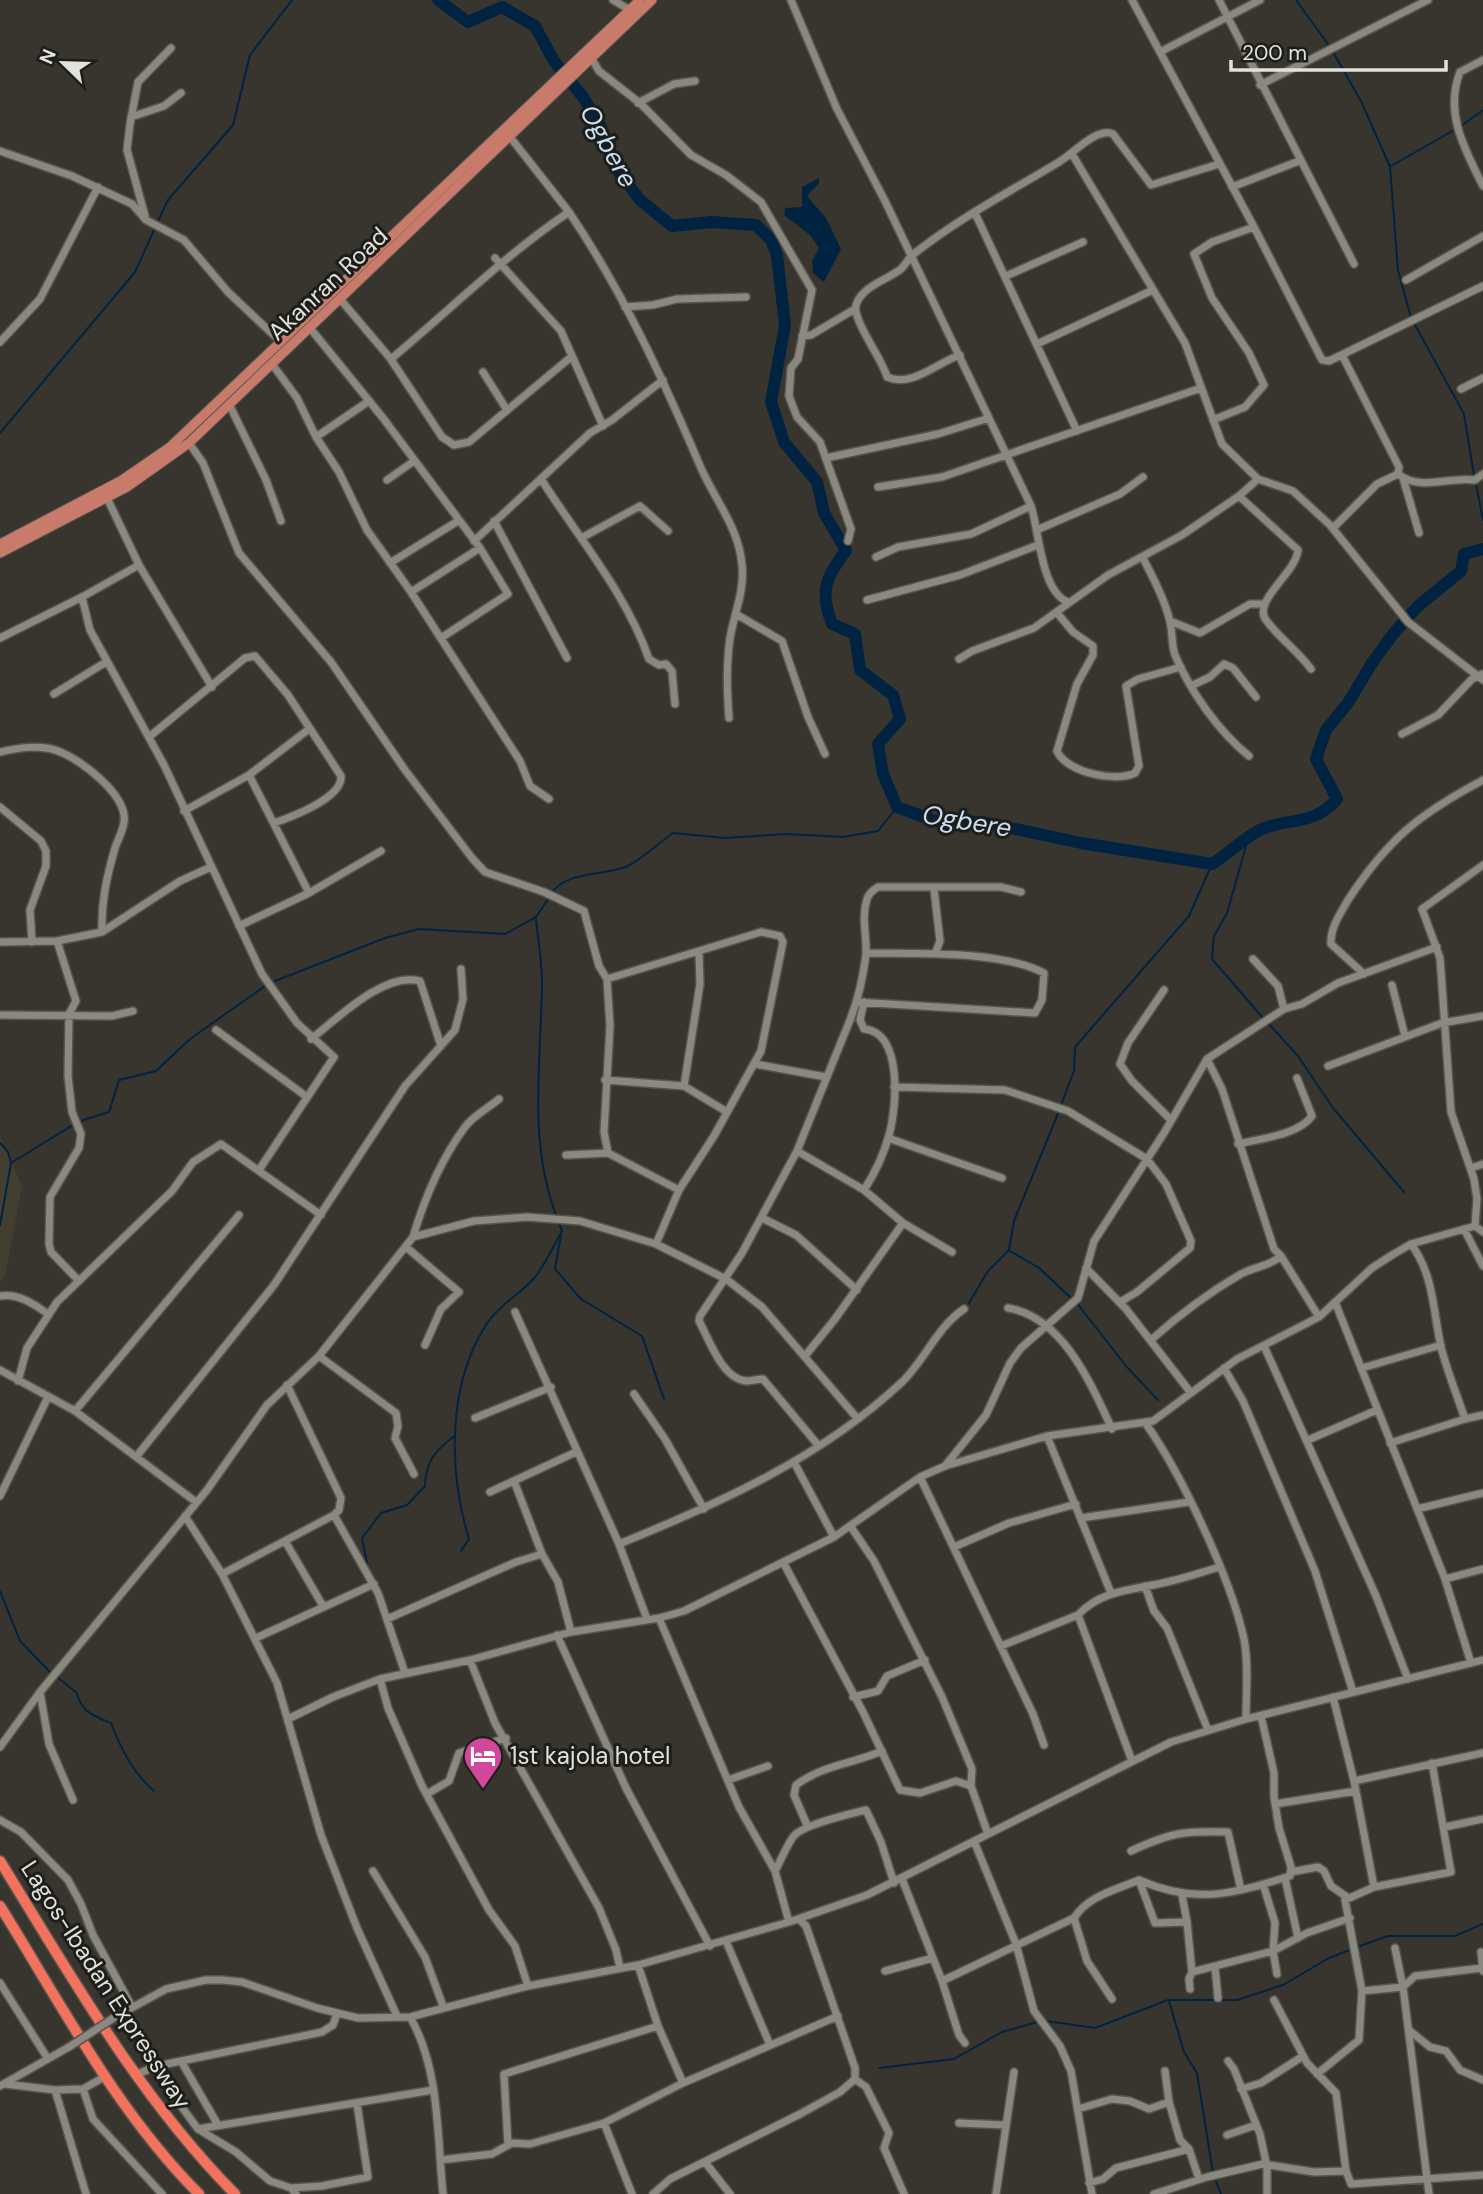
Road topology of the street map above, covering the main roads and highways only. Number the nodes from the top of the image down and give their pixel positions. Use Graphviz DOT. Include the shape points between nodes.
graph roads {
  1 [pos="640,0"];
  2 [pos="652,0"];
  3 [pos="570,73"];
  4 [pos="559,84"];
  5 [pos="434,204"];
  6 [pos="49,523"];
  7 [pos="0,544"];
  8 [pos="0,553"];
  9 [pos="0,1861"];
  10 [pos="0,1906"];
  11 [pos="199,2194"];
  12 [pos="235,2194"];
  1 -- 3 [label="main road, Akanran Road"];
  2 -- 3 [label="main road, Akanran Road" via="592,59"];
  3 -- 4 [label="main road, Akanran Road"];
  4 -- 5 [label="main road, Akanran Road"];
  4 -- 5 [label="main road, Akanran Road" via="510,137"];
  5 -- 6 [label="main road, Akanran Road" via="148,465"];
  5 -- 6 [label="main road, Akanran Road" via="189,443 107,498"];
  6 -- 7 [label="main road, Akanran Road"];
  6 -- 8 [label="main road, Akanran Road"];
  9 -- 12 [label="highway, Lagos-Ibadan Expressway" via="135,2075 181,2137"];
  10 -- 11 [label="highway, Lagos-Ibadan Expressway" via="106,2076"];
}
